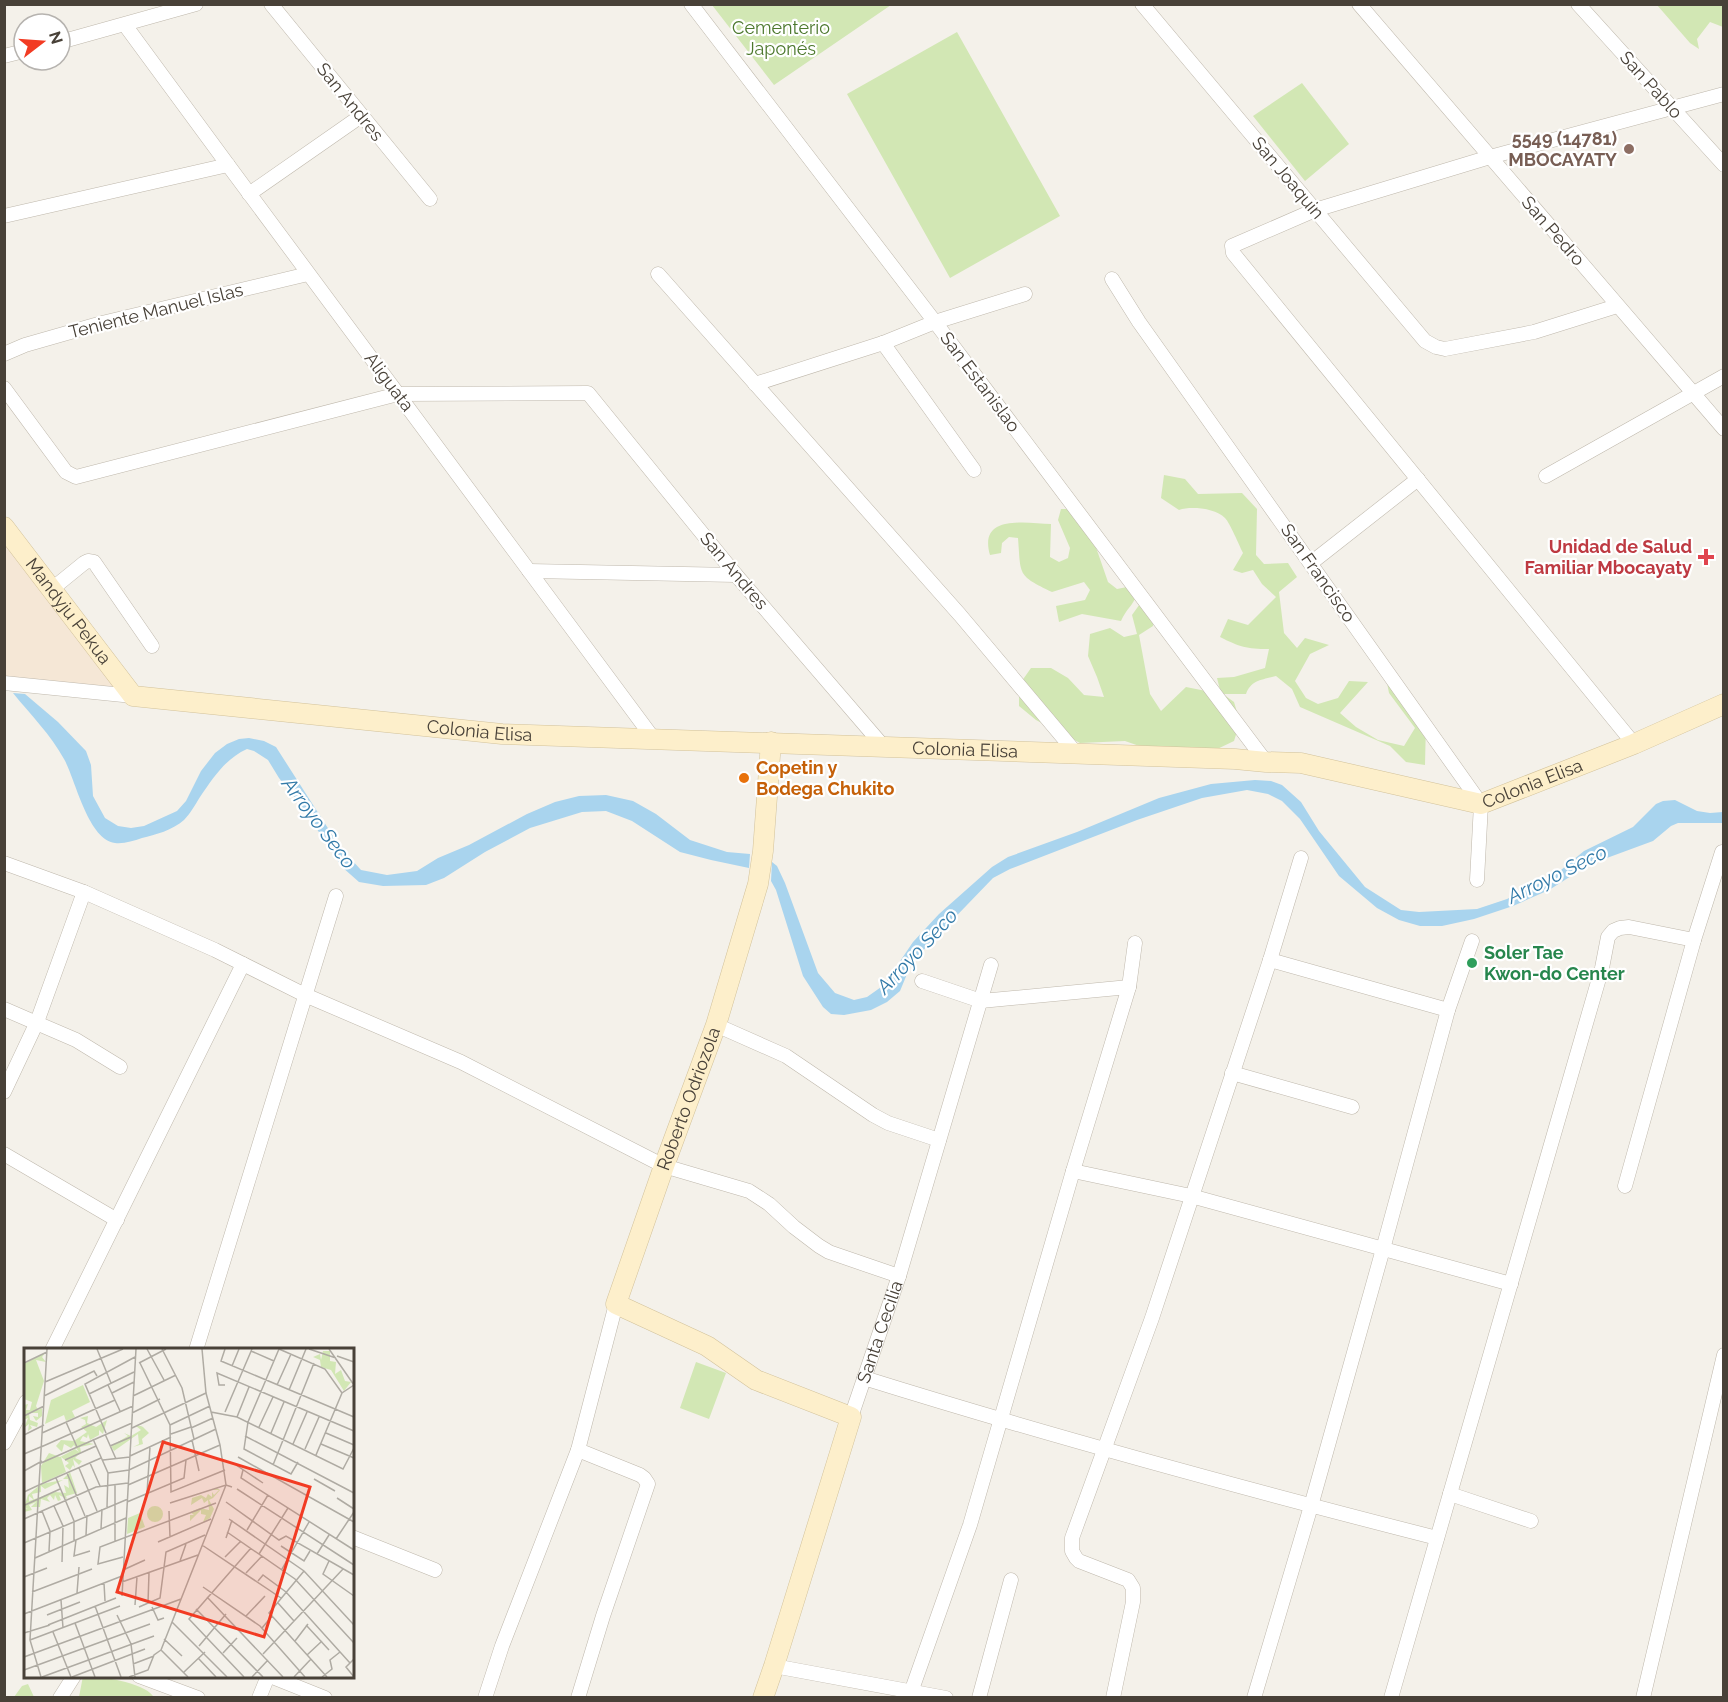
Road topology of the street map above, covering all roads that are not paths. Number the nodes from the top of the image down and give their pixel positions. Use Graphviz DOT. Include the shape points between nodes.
graph roads {
  1 [pos="271,4"];
  2 [pos="691,4"];
  3 [pos="1142,4"];
  4 [pos="1359,4"];
  5 [pos="1578,4"];
  6 [pos="190,5"];
  7 [pos="125,25"];
  8 [pos="72,39"];
  9 [pos="1724,94"];
  10 [pos="1671,108"];
  11 [pos="362,116"];
  12 [pos="1490,158"];
  13 [pos="228,165"];
  14 [pos="1724,165"];
  15 [pos="249,194"];
  16 [pos="430,199"];
  17 [pos="1315,210"];
  18 [pos="4,216"];
  19 [pos="308,274"];
  20 [pos="658,274"];
  21 [pos="1112,279"];
  22 [pos="1025,294"];
  23 [pos="1617,306"];
  24 [pos="935,322"];
  25 [pos="883,344"];
  26 [pos="4,354"];
  27 [pos="1724,376"];
  28 [pos="754,384"];
  29 [pos="4,388"];
  30 [pos="398,394"];
  31 [pos="1693,394"];
  32 [pos="1724,429"];
  33 [pos="974,470"];
  34 [pos="1546,476"];
  35 [pos="1418,479"];
  36 [pos="4,526"];
  37 [pos="1311,563"];
  38 [pos="529,571"];
  39 [pos="736,574"];
  40 [pos="52,590"];
  41 [pos="152,646"];
  42 [pos="9,683"];
  43 [pos="133,696"];
  44 [pos="1724,704"];
  45 [pos="653,738"];
  46 [pos="771,742"];
  47 [pos="1634,744"];
  48 [pos="883,746"];
  49 [pos="1076,753"];
  50 [pos="1266,762"];
  51 [pos="1481,804"];
  52 [pos="1722,852"];
  53 [pos="1301,858"];
  54 [pos="4,864"];
  55 [pos="1477,880"];
  56 [pos="84,892"];
  57 [pos="336,896"];
  58 [pos="1694,940"];
  59 [pos="1472,941"];
  60 [pos="1135,943"];
  61 [pos="1270,960"];
  62 [pos="243,964"];
  63 [pos="991,965"];
  64 [pos="922,981"];
  65 [pos="1129,987"];
  66 [pos="305,995"];
  67 [pos="981,1001"];
  68 [pos="4,1009"];
  69 [pos="1448,1010"];
  70 [pos="37,1022"];
  71 [pos="716,1025"];
  72 [pos="120,1067"];
  73 [pos="1232,1073"];
  74 [pos="4,1092"];
  75 [pos="1352,1107"];
  76 [pos="939,1140"];
  77 [pos="4,1154"];
  78 [pos="664,1166"];
  79 [pos="1073,1171"];
  80 [pos="1625,1186"];
  81 [pos="1191,1196"];
  82 [pos="117,1220"];
  83 [pos="1383,1249"];
  84 [pos="899,1276"];
  85 [pos="1511,1284"];
  86 [pos="616,1304"];
  87 [pos="53,1348"];
  88 [pos="197,1348"];
  89 [pos="1724,1355"];
  90 [pos="864,1378"];
  91 [pos="24,1406"];
  92 [pos="851,1417"];
  93 [pos="1000,1420"];
  94 [pos="4,1443"];
  95 [pos="578,1450"];
  96 [pos="1105,1450"];
  97 [pos="1450,1494"];
  98 [pos="1311,1506"];
  99 [pos="1530,1521"];
  100 [pos="354,1538"];
  101 [pos="1437,1538"];
  102 [pos="435,1570"];
  103 [pos="1011,1580"];
  104 [pos="774,1666"];
  105 [pos="73,1678"];
  106 [pos="142,1678"];
  107 [pos="269,1678"];
  108 [pos="272,1678"];
  109 [pos="910,1694"];
  110 [pos="60,1698"];
  111 [pos="198,1698"];
  112 [pos="260,1698"];
  113 [pos="325,1698"];
  114 [pos="485,1698"];
  115 [pos="578,1698"];
  116 [pos="763,1698"];
  117 [pos="946,1698"];
  118 [pos="979,1698"];
  119 [pos="1113,1698"];
  120 [pos="1254,1698"];
  121 [pos="1391,1698"];
  122 [pos="1643,1698"];
  1 -- 11 [label="street, San Andres"];
  2 -- 24 [label="street, San Estanislao"];
  3 -- 17 [label="street, San Joaquin"];
  4 -- 12 [label="street, San Pedro"];
  5 -- 10 [label="street, San Pablo"];
  6 -- 7 [label="street"];
  7 -- 8 [label="street"];
  7 -- 13 [label="street, Aliguata"];
  9 -- 10 [label="street"];
  10 -- 12 [label="street"];
  10 -- 14 [label="street, San Pablo"];
  11 -- 15 [label="street"];
  11 -- 16 [label="street, San Andres"];
  12 -- 17 [label="street"];
  12 -- 23 [label="street, San Pedro"];
  13 -- 15 [label="street, Aliguata"];
  13 -- 18 [label="street"];
  15 -- 19 [label="street, Aliguata"];
  17 -- 23 [label="street, San Joaquin" via="1425,341 1436,347 1445,349 1534,332"];
  17 -- 35 [label="street" via="1233,244 1232,251"];
  19 -- 26 [label="street, Teniente Manuel Islas" via="92,326"];
  19 -- 30 [label="street, Aliguata"];
  20 -- 28 [label="street"];
  21 -- 37 [label="street, San Francisco"];
  22 -- 24 [label="street"];
  23 -- 31 [label="street, San Pedro"];
  24 -- 25 [label="street"];
  24 -- 50 [label="street, San Estanislao"];
  25 -- 28 [label="street"];
  25 -- 33 [label="street"];
  27 -- 31 [label="street"];
  28 -- 49 [label="street" via="960,615"];
  29 -- 30 [label="street" via="66,472 76,477"];
  30 -- 38 [label="street, Aliguata"];
  30 -- 39 [label="street, San Andres" via="588,393"];
  31 -- 32 [label="street, San Pedro"];
  31 -- 34 [label="street"];
  35 -- 37 [label="street"];
  35 -- 47 [label="street"];
  36 -- 40 [label="street, Mandyju Pekua"];
  37 -- 51 [label="street, San Francisco"];
  38 -- 39 [label="street"];
  38 -- 45 [label="street, Aliguata"];
  39 -- 48 [label="street, San Andres"];
  40 -- 41 [label="street" via="84,563 94,562"];
  40 -- 43 [label="street, Mandyju Pekua"];
  42 -- 43 [label="street, Colonia Elisa"];
  43 -- 45 [label="street, Colonia Elisa" via="502,734"];
  44 -- 47 [label="street, Colonia Elisa"];
  45 -- 46 [label="street, Colonia Elisa"];
  46 -- 48 [label="street, Colonia Elisa"];
  46 -- 71 [label="street, Roberto Odriozola" via="758,884"];
  47 -- 51 [label="street, Colonia Elisa"];
  48 -- 49 [label="street, Colonia Elisa"];
  49 -- 50 [label="street, Colonia Elisa"];
  50 -- 51 [label="street, Colonia Elisa" via="1301,763"];
  51 -- 55 [label="street"];
  52 -- 58 [label="street"];
  53 -- 61 [label="street"];
  54 -- 56 [label="street"];
  56 -- 62 [label="street"];
  56 -- 70 [label="street"];
  57 -- 66 [label="street"];
  58 -- 80 [label="street"];
  58 -- 85 [label="street" via="1629,927 1613,931 1608,937"];
  59 -- 69 [label="street"];
  60 -- 65 [label="street"];
  61 -- 69 [label="street"];
  61 -- 73 [label="street"];
  62 -- 66 [label="street"];
  62 -- 82 [label="street"];
  63 -- 67 [label="street, Santa Cecilia"];
  64 -- 67 [label="street"];
  65 -- 67 [label="street"];
  65 -- 79 [label="street"];
  66 -- 78 [label="street" via="461,1062"];
  66 -- 88 [label="street"];
  67 -- 76 [label="street, Santa Cecilia"];
  68 -- 70 [label="street"];
  69 -- 83 [label="street"];
  70 -- 72 [label="street"];
  70 -- 74 [label="street"];
  71 -- 76 [label="street" via="783,1054 888,1123"];
  71 -- 78 [label="street, Roberto Odriozola"];
  73 -- 75 [label="street"];
  73 -- 81 [label="street"];
  76 -- 84 [label="street, Santa Cecilia"];
  77 -- 82 [label="street"];
  78 -- 84 [label="street" via="749,1191 829,1252"];
  78 -- 86 [label="street, Roberto Odriozola"];
  79 -- 81 [label="street"];
  79 -- 93 [label="street"];
  81 -- 83 [label="street"];
  81 -- 96 [label="street"];
  82 -- 87 [label="street"];
  83 -- 85 [label="street"];
  83 -- 98 [label="street"];
  84 -- 90 [label="street, Santa Cecilia"];
  85 -- 97 [label="street"];
  86 -- 92 [label="street" via="707,1346 756,1380"];
  86 -- 95 [label="street, Roberto Odriozola"];
  89 -- 122 [label="street"];
  90 -- 92 [label="street, Santa Cecilia"];
  90 -- 93 [label="street"];
  91 -- 94 [label="street"];
  92 -- 104 [label="street, Santa Cecilia"];
  93 -- 96 [label="street"];
  93 -- 109 [label="street" via="970,1525"];
  95 -- 114 [label="street, Roberto Odriozola"];
  95 -- 115 [label="street" via="640,1475 648,1484"];
  96 -- 98 [label="street"];
  96 -- 119 [label="street" via="1072,1547 1080,1561 1128,1580 1133,1588"];
  97 -- 99 [label="street"];
  97 -- 101 [label="street"];
  98 -- 101 [label="street"];
  98 -- 120 [label="street"];
  100 -- 102 [label="street"];
  101 -- 121 [label="street"];
  103 -- 118 [label="street"];
  104 -- 109 [label="street"];
  104 -- 116 [label="street, Santa Cecilia"];
  105 -- 110 [label="street"];
  106 -- 111 [label="street"];
  107 -- 112 [label="street"];
  108 -- 113 [label="street"];
  109 -- 117 [label="street"];
}
